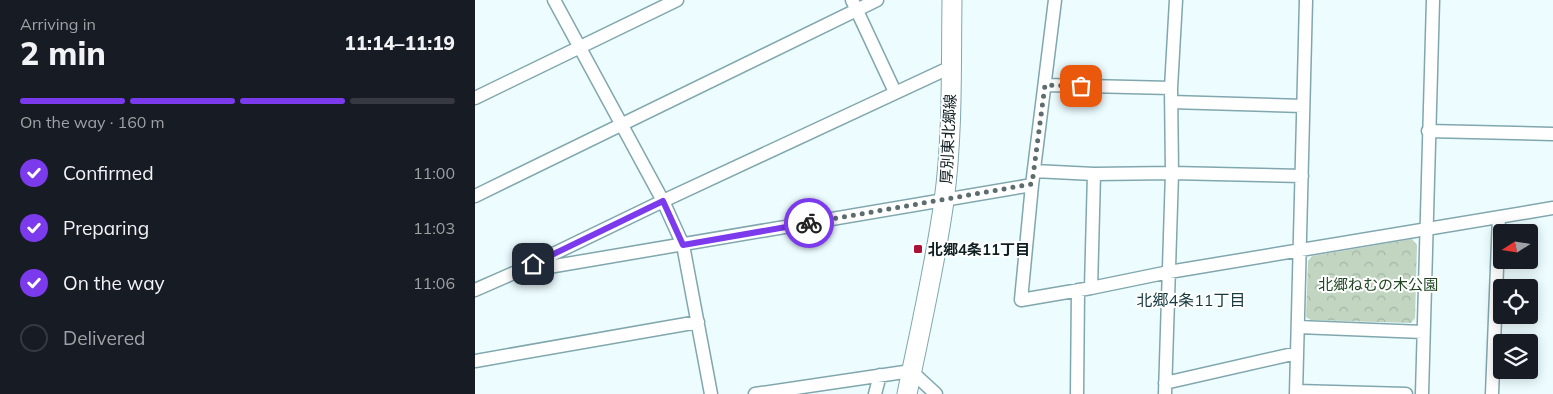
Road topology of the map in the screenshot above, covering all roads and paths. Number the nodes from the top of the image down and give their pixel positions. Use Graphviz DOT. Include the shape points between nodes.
graph roads {
  1 [pos="554,0"];
  2 [pos="677,0"];
  3 [pos="877,0"];
  4 [pos="952,0"];
  5 [pos="1055,0"];
  6 [pos="1176,0"];
  7 [pos="1306,0"];
  8 [pos="1433,0"];
  9 [pos="854,5"];
  10 [pos="579,47"];
  11 [pos="951,67"];
  12 [pos="1045,85"];
  13 [pos="1171,88"];
  14 [pos="895,92"];
  15 [pos="475,98"];
  16 [pos="1171,102"];
  17 [pos="1303,106"];
  18 [pos="622,124"];
  19 [pos="1428,131"];
  20 [pos="1553,134"];
  21 [pos="1034,171"];
  22 [pos="1173,173"];
  23 [pos="1094,174"];
  24 [pos="1302,176"];
  25 [pos="1032,184"];
  26 [pos="475,196"];
  27 [pos="944,200"];
  28 [pos="663,201"];
  29 [pos="1553,208"];
  30 [pos="1499,217"];
  31 [pos="1426,229"];
  32 [pos="683,245"];
  33 [pos="1299,249"];
  34 [pos="516,272"];
  35 [pos="1169,272"];
  36 [pos="1091,288"];
  37 [pos="475,290"];
  38 [pos="1078,290"];
  39 [pos="698,322"];
  40 [pos="1298,327"];
  41 [pos="1423,332"];
  42 [pos="1297,353"];
  43 [pos="475,361"];
  44 [pos="911,371"];
  45 [pos="880,375"];
  46 [pos="1165,389"];
  47 [pos="1297,392"];
  48 [pos="711,394"];
  49 [pos="755,394"];
  50 [pos="875,394"];
  51 [pos="907,394"];
  52 [pos="937,394"];
  53 [pos="1077,394"];
  54 [pos="1406,394"];
  55 [pos="1422,394"];
  56 [pos="1492,394"];
  1 -- 10 [label="street"];
  2 -- 10 [label="street"];
  3 -- 9 [label="street"];
  4 -- 11 [label="main road, 厚別東北郷線"];
  5 -- 12 [label="street"];
  6 -- 13 [label="street"];
  7 -- 17 [label="street"];
  8 -- 19 [label="street"];
  9 -- 14 [label="street"];
  9 -- 18 [label="street"];
  10 -- 15 [label="street"];
  10 -- 18 [label="street"];
  11 -- 14 [label="street"];
  11 -- 27 [label="main road, 厚別東北郷線" via="950,138"];
  12 -- 13 [label="street"];
  12 -- 21 [label="street"];
  13 -- 16 [label="street"];
  14 -- 28 [label="street"];
  16 -- 17 [label="street"];
  16 -- 22 [label="street"];
  17 -- 24 [label="street"];
  18 -- 26 [label="street"];
  18 -- 28 [label="street"];
  19 -- 20 [label="street"];
  19 -- 31 [label="street"];
  21 -- 23 [label="street"];
  21 -- 25 [label="street"];
  22 -- 23 [label="street"];
  22 -- 24 [label="street"];
  22 -- 35 [label="street"];
  23 -- 36 [label="street"];
  24 -- 33 [label="street"];
  25 -- 27 [label="street"];
  25 -- 38 [label="street" via="1021,300"];
  27 -- 32 [label="street"];
  27 -- 44 [label="main road, 厚別東北郷線" via="928,299"];
  28 -- 32 [label="street"];
  28 -- 34 [label="street"];
  29 -- 30 [label="street"];
  30 -- 31 [label="street"];
  30 -- 56 [label="street"];
  31 -- 33 [label="street"];
  31 -- 41 [label="street"];
  32 -- 34 [label="street"];
  32 -- 39 [label="street"];
  33 -- 35 [label="street"];
  33 -- 40 [label="street"];
  34 -- 37 [label="street"];
  35 -- 36 [label="street"];
  35 -- 46 [label="street"];
  36 -- 38 [label="street"];
  38 -- 53 [label="street"];
  39 -- 43 [label="street"];
  39 -- 48 [label="street"];
  40 -- 41 [label="street"];
  40 -- 42 [label="street"];
  41 -- 55 [label="street"];
  42 -- 46 [label="street"];
  42 -- 47 [label="street"];
  44 -- 45 [label="street"];
  44 -- 51 [label="main road, 厚別東北郷線"];
  44 -- 52 [label="street"];
  45 -- 49 [label="street"];
  45 -- 50 [label="street"];
  47 -- 54 [label="street"];
}
